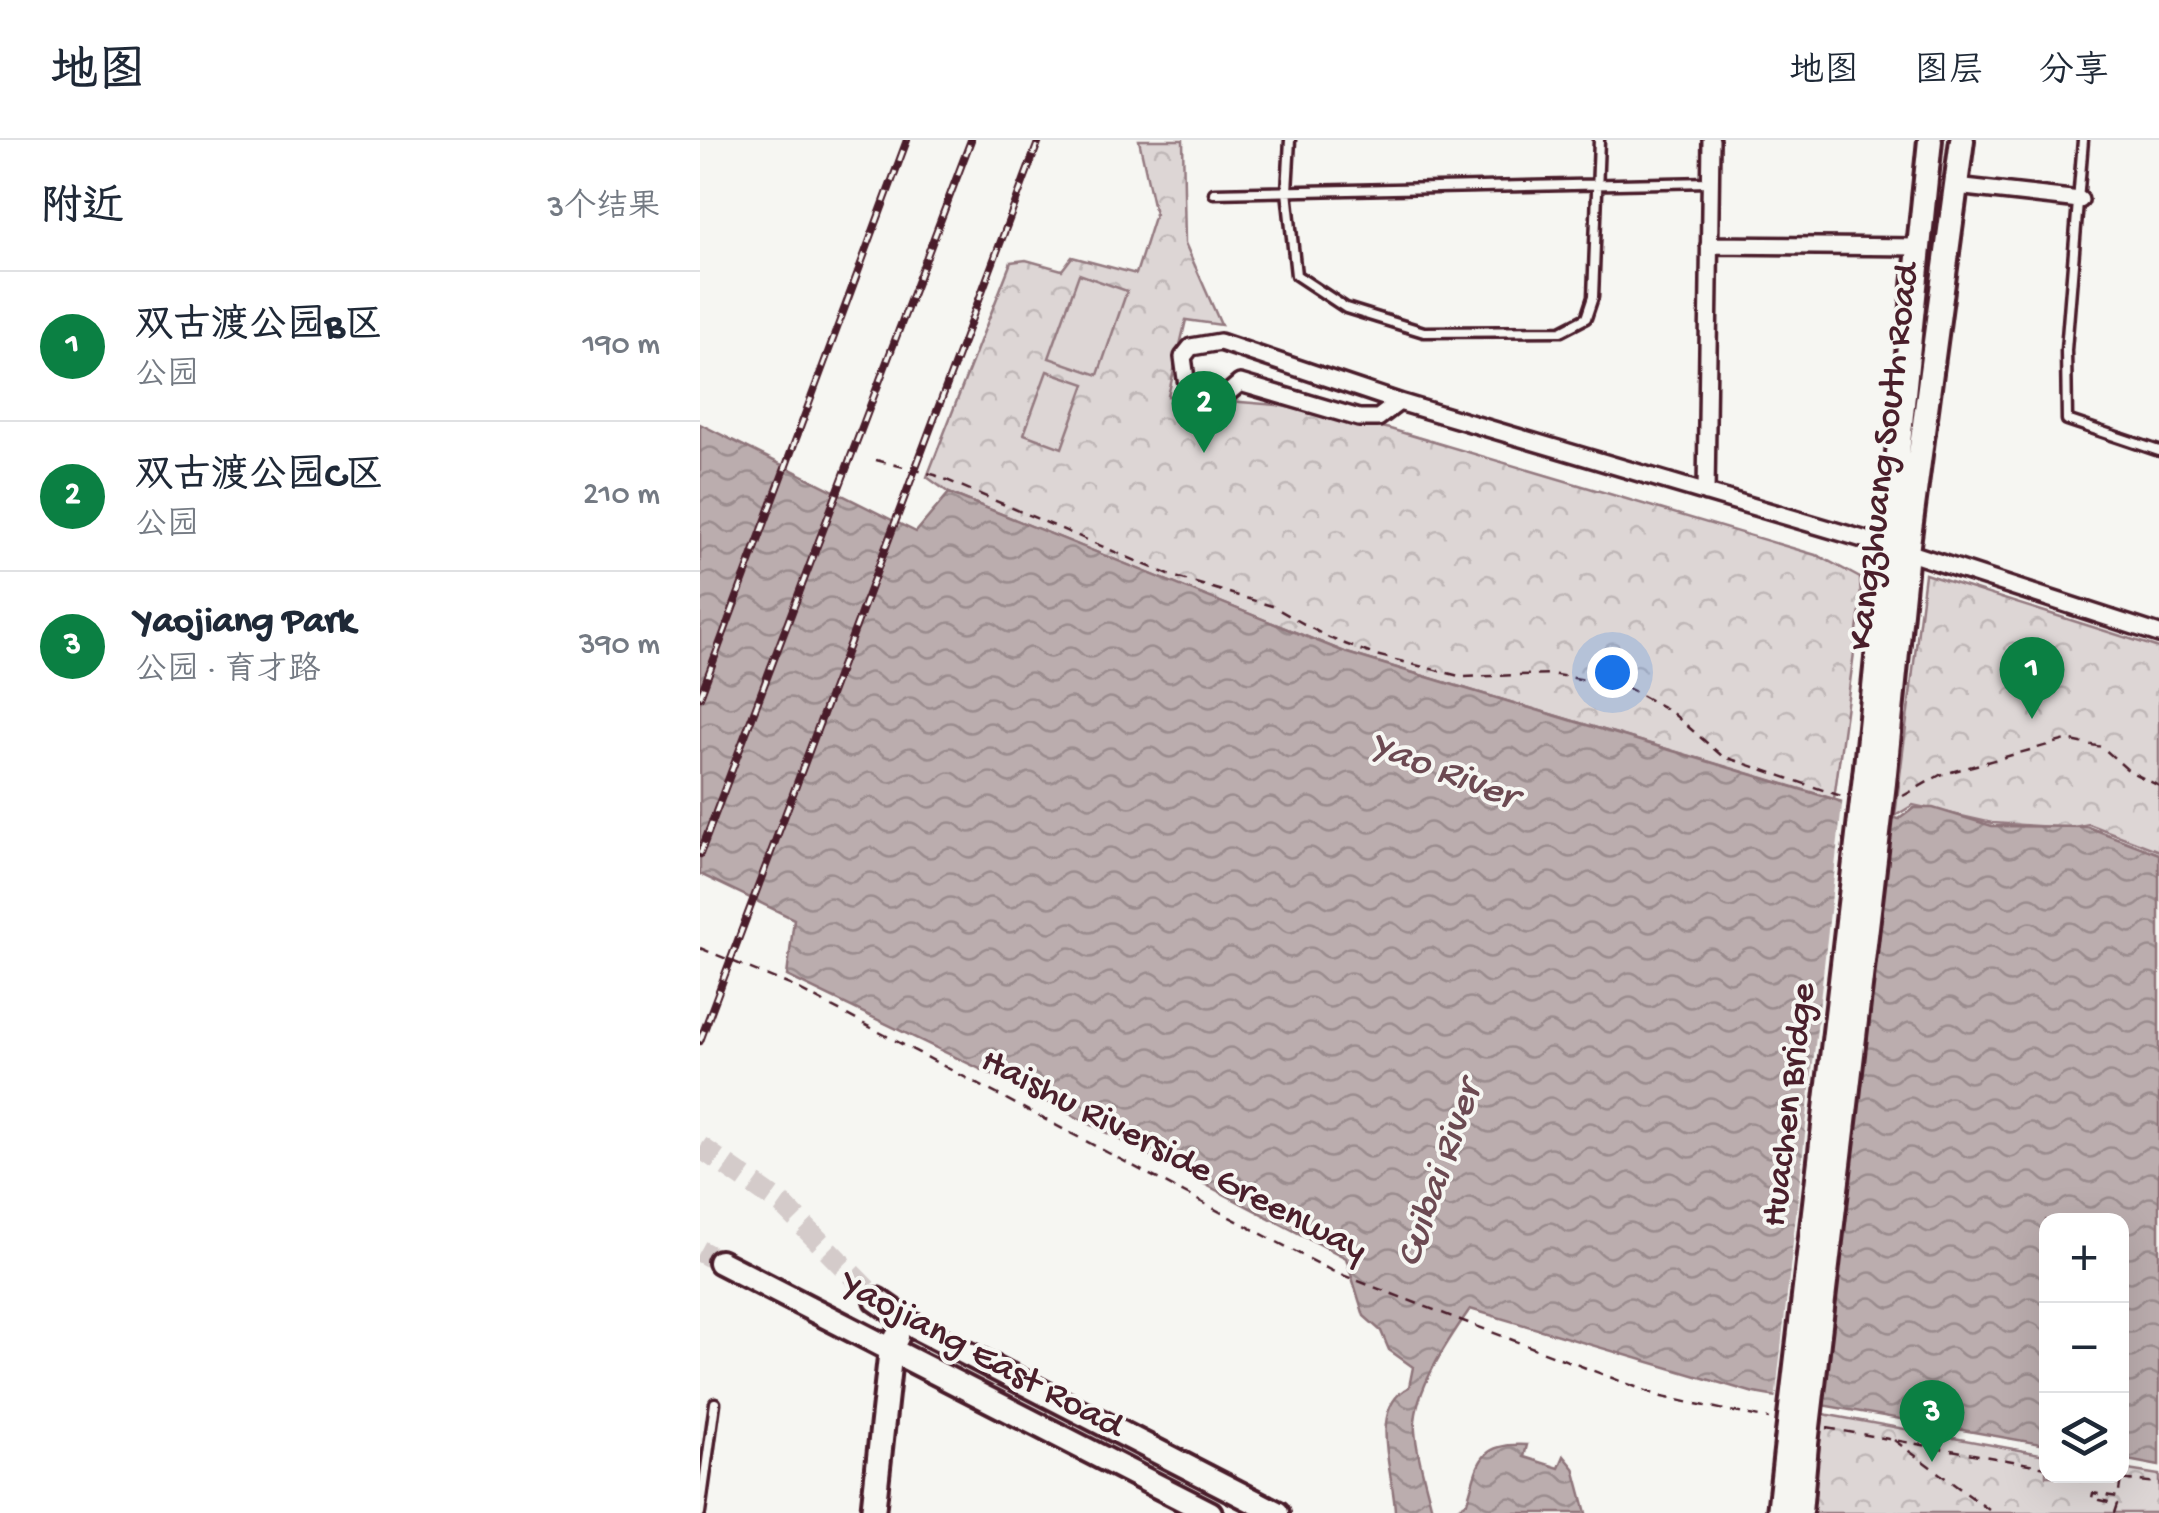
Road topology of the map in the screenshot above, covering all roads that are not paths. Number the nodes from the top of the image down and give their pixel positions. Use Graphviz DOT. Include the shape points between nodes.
graph roads {
  1 [pos="1290,140"];
  2 [pos="1599,140"];
  3 [pos="1711,140"];
  4 [pos="1930,140"];
  5 [pos="1962,140"];
  6 [pos="2084,140"];
  7 [pos="1710,182"];
  8 [pos="1599,185"];
  9 [pos="1956,186"];
  10 [pos="1287,191"];
  11 [pos="1214,193"];
  12 [pos="2080,200"];
  13 [pos="1710,245"];
  14 [pos="1919,248"];
  15 [pos="1398,402"];
  16 [pos="2159,451"];
  17 [pos="1706,493"];
  18 [pos="1898,550"];
  19 [pos="2159,634"];
  20 [pos="1882,786"];
  21 [pos="720,1262"];
  22 [pos="877,1300"];
  23 [pos="911,1324"];
  24 [pos="899,1351"];
  25 [pos="715,1403"];
  26 [pos="1801,1437"];
  27 [pos="700,1513"];
  28 [pos="873,1513"];
  29 [pos="887,1513"];
  30 [pos="1210,1513"];
  31 [pos="1277,1513"];
  32 [pos="1778,1513"];
  33 [pos="1800,1513"];
  1 -- 10 [label="lane"];
  2 -- 8 [label="lane"];
  3 -- 7 [label="street"];
  4 -- 14 [label="main road, Kangzhuang South Road"];
  5 -- 9 [label="main road, Kangzhuang South Road"];
  6 -- 12 [label="lane"];
  7 -- 8 [label="lane"];
  7 -- 13 [label="street"];
  8 -- 10 [label="lane"];
  8 -- 10 [label="lane" via="1593,297 1586,318 1561,331 1424,332 1346,308 1296,276"];
  9 -- 12 [label="street"];
  9 -- 18 [label="main road, Kangzhuang South Road"];
  10 -- 11 [label="lane"];
  12 -- 16 [label="lane" via="2066,350 2068,420"];
  13 -- 14 [label="street"];
  13 -- 17 [label="street"];
  14 -- 18 [label="main road, Kangzhuang South Road"];
  15 -- 15 [label="street" via="1220,342 1191,347 1183,356 1186,379 1203,392 1227,394 1240,383 1359,418 1378,418"];
  15 -- 17 [label="street"];
  17 -- 18 [label="street"];
  18 -- 19 [label="street"];
  18 -- 20 [label="main road, Kangzhuang South Road"];
  20 -- 26 [label="main road, Huachen Bridge, bridge"];
  21 -- 24 [label="main road, Yaojiang East Road"];
  22 -- 23 [label="main road, Yaojiang East Road"];
  23 -- 24 [label="main road"];
  23 -- 31 [label="main road, Yaojiang East Road"];
  24 -- 28 [label="main road"];
  24 -- 29 [label="main road"];
  24 -- 30 [label="main road, Yaojiang East Road"];
  25 -- 27 [label="lane"];
  26 -- 32 [label="main road"];
  26 -- 33 [label="main road"];
}
